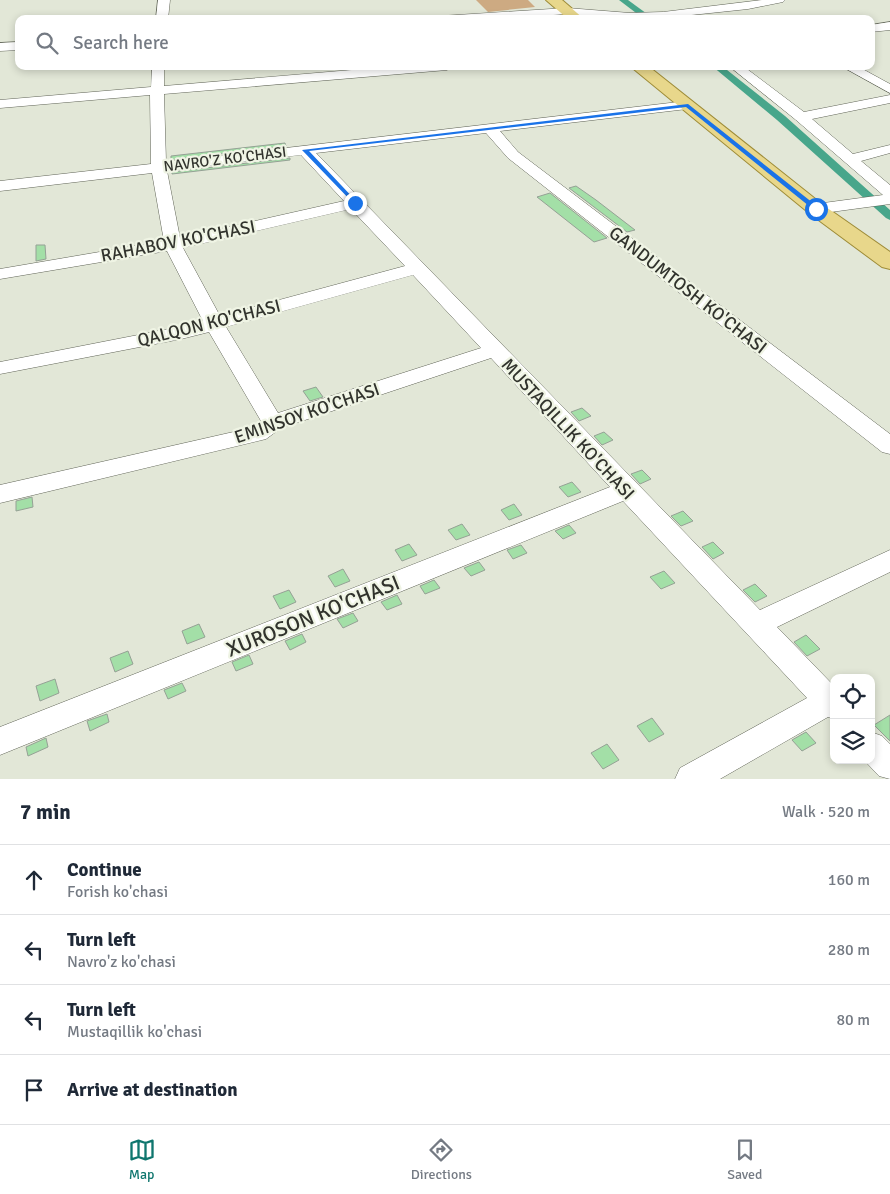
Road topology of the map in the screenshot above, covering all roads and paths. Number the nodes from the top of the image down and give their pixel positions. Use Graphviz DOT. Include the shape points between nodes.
graph roads {
  1 [pos="164,0"];
  2 [pos="553,0"];
  3 [pos="779,0"];
  4 [pos="645,2"];
  5 [pos="162,15"];
  6 [pos="572,15"];
  7 [pos="663,15"];
  8 [pos="681,15"];
  9 [pos="890,26"];
  10 [pos="875,28"];
  11 [pos="15,46"];
  12 [pos="0,47"];
  13 [pos="158,70"];
  14 [pos="401,70"];
  15 [pos="643,70"];
  16 [pos="740,70"];
  17 [pos="854,70"];
  18 [pos="890,89"];
  19 [pos="157,91"];
  20 [pos="890,99"];
  21 [pos="0,104"];
  22 [pos="688,106"];
  23 [pos="801,116"];
  24 [pos="490,128"];
  25 [pos="890,149"];
  26 [pos="304,150"];
  27 [pos="850,159"];
  28 [pos="159,167"];
  29 [pos="0,186"];
  30 [pos="890,193"];
  31 [pos="890,199"];
  32 [pos="355,203"];
  33 [pos="816,209"];
  34 [pos="173,245"];
  35 [pos="890,262"];
  36 [pos="416,269"];
  37 [pos="0,274"];
  38 [pos="214,324"];
  39 [pos="494,350"];
  40 [pos="0,368"];
  41 [pos="273,422"];
  42 [pos="890,446"];
  43 [pos="626,490"];
  44 [pos="0,494"];
  45 [pos="890,560"];
  46 [pos="758,624"];
  47 [pos="830,703"];
  48 [pos="830,705"];
  49 [pos="0,741"];
  50 [pos="875,750"];
  51 [pos="890,766"];
  52 [pos="691,779"];
  1 -- 5 [label="street"];
  2 -- 6 [label="main road"];
  3 -- 8 [label="street"];
  4 -- 7 [label="street"];
  9 -- 10 [label="street"];
  11 -- 12 [label="street"];
  13 -- 19 [label="street"];
  14 -- 19 [label="street"];
  15 -- 22 [label="main road"];
  16 -- 23 [label="street"];
  17 -- 18 [label="street"];
  19 -- 21 [label="street"];
  19 -- 28 [label="street"];
  20 -- 23 [label="street"];
  22 -- 24 [label="street, NAVRO'Z KO'CHASI"];
  22 -- 33 [label="main road"];
  23 -- 27 [label="street"];
  24 -- 26 [label="street, NAVRO'Z KO'CHASI"];
  24 -- 42 [label="street, GANDUMTOSH KO'CHASI" via="513,154"];
  25 -- 27 [label="street"];
  26 -- 28 [label="street, NAVRO'Z KO'CHASI"];
  26 -- 32 [label="street, MUSTAQILLIK KO'CHASI"];
  27 -- 30 [label="street"];
  28 -- 29 [label="street, NAVRO'Z KO'CHASI"];
  28 -- 34 [label="street"];
  31 -- 33 [label="street"];
  32 -- 34 [label="street, RAHABOV KO'CHASI"];
  32 -- 36 [label="street, MUSTAQILLIK KO'CHASI"];
  33 -- 35 [label="main road"];
  34 -- 37 [label="street, RAHABOV KO'CHASI"];
  34 -- 38 [label="street"];
  36 -- 38 [label="street, QALQON KO'CHASI"];
  36 -- 39 [label="street, MUSTAQILLIK KO'CHASI"];
  38 -- 40 [label="street, QALQON KO'CHASI"];
  38 -- 41 [label="street"];
  39 -- 41 [label="street, EMINSOY KO'CHASI"];
  39 -- 43 [label="street, MUSTAQILLIK KO'CHASI"];
  41 -- 44 [label="street, EMINSOY KO'CHASI" via="258,434"];
  43 -- 46 [label="street, MUSTAQILLIK KO'CHASI"];
  43 -- 49 [label="street, XUROSON KO'CHASI"];
  45 -- 46 [label="street"];
  46 -- 47 [label="street, MUSTAQILLIK KO'CHASI"];
  48 -- 52 [label="street"];
  50 -- 51 [label="street"];
}
